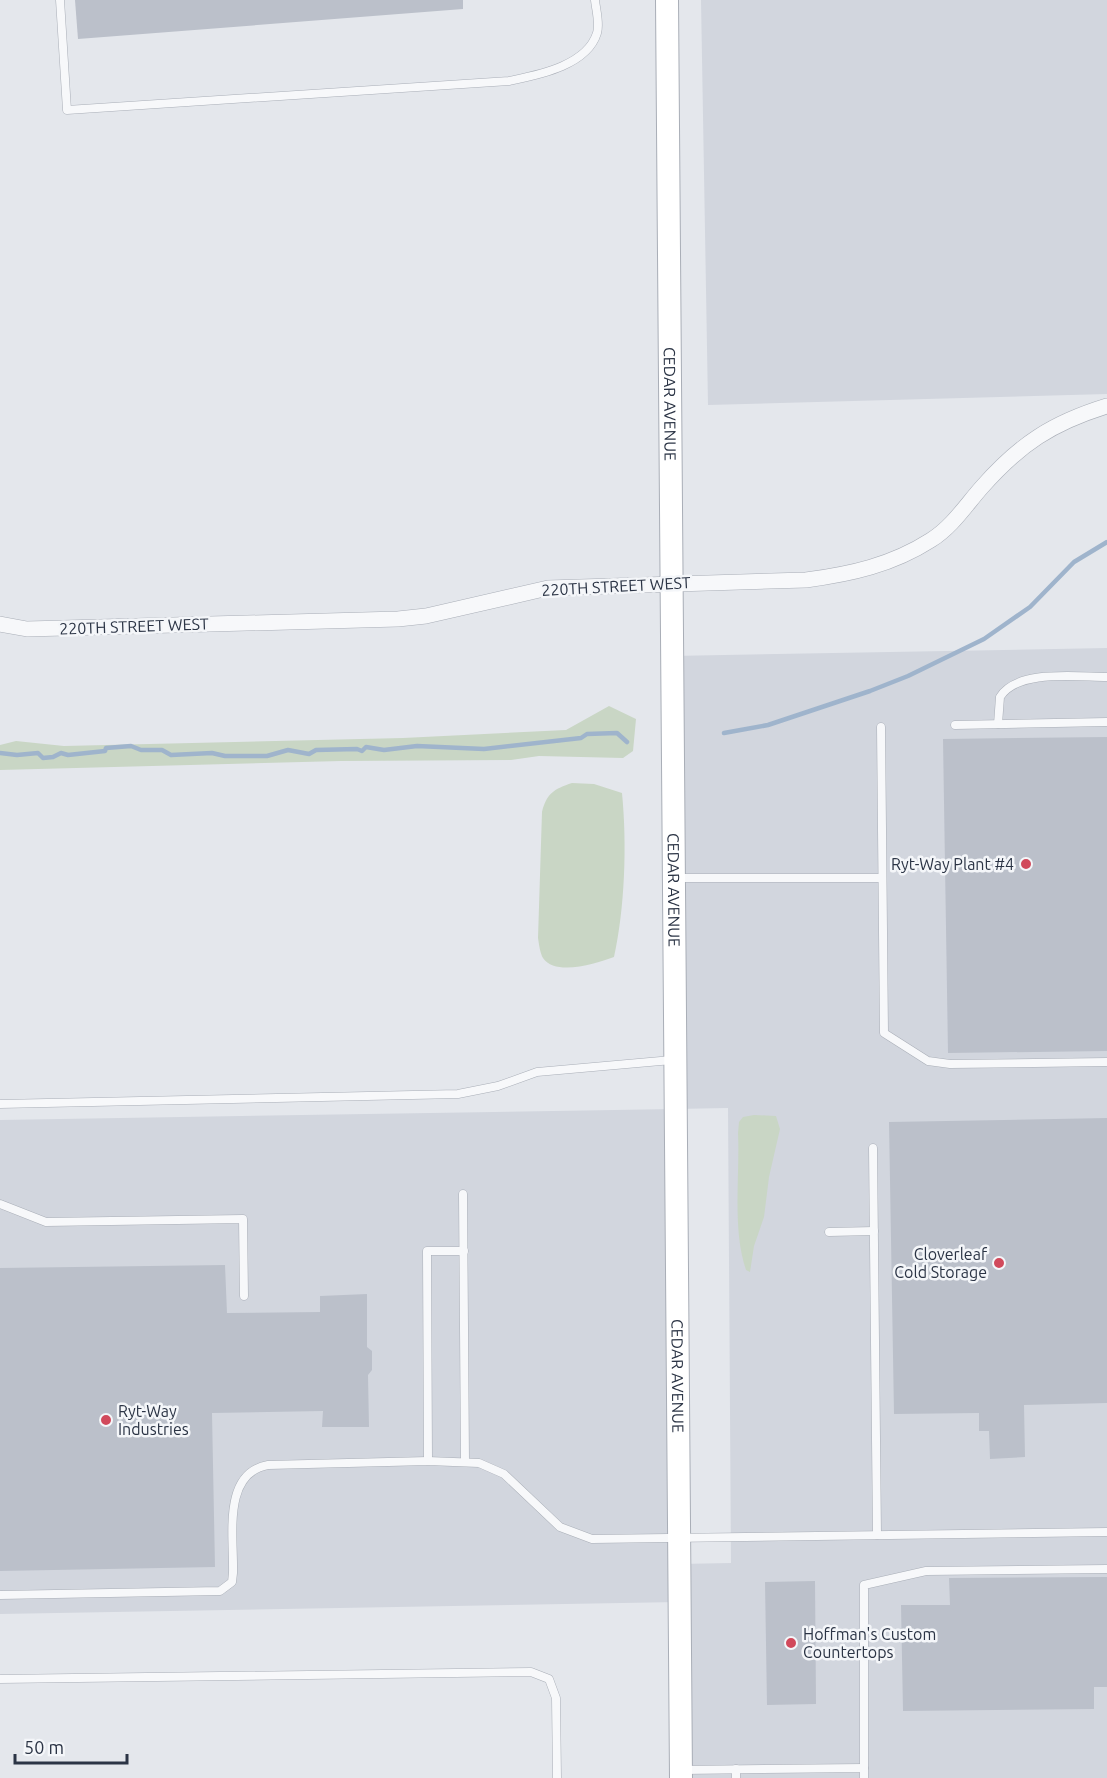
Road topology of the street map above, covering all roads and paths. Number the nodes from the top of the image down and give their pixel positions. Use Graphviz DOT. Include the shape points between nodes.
graph roads {
  1 [pos="60,0"];
  2 [pos="595,0"];
  3 [pos="667,0"];
  4 [pos="1107,406"];
  5 [pos="672,582"];
  6 [pos="0,624"];
  7 [pos="1107,677"];
  8 [pos="1107,722"];
  9 [pos="998,724"];
  10 [pos="955,725"];
  11 [pos="881,727"];
  12 [pos="674,878"];
  13 [pos="882,878"];
  14 [pos="675,1060"];
  15 [pos="1107,1062"];
  16 [pos="0,1104"];
  17 [pos="873,1148"];
  18 [pos="463,1194"];
  19 [pos="0,1204"];
  20 [pos="874,1231"];
  21 [pos="829,1232"];
  22 [pos="464,1251"];
  23 [pos="244,1296"];
  24 [pos="428,1461"];
  25 [pos="465,1461"];
  26 [pos="1107,1532"];
  27 [pos="877,1534"];
  28 [pos="679,1537"];
  29 [pos="1107,1569"];
  30 [pos="0,1595"];
  31 [pos="0,1679"];
  32 [pos="864,1768"];
  33 [pos="736,1769"];
  34 [pos="681,1774"];
  35 [pos="557,1778"];
  36 [pos="736,1778"];
  37 [pos="864,1778"];
  1 -- 2 [label="lane" via="67,110 508,81 540,75 580,56 592,44 598,31"];
  3 -- 5 [label="main road, CEDAR AVENUE"];
  4 -- 5 [label="street, 220TH STREET WEST" via="1067,418 1027,444 940,533 893,560 845,575 806,580"];
  5 -- 6 [label="street, 220TH STREET WEST" via="548,588 398,619 27,629"];
  5 -- 12 [label="main road, CEDAR AVENUE"];
  7 -- 9 [label="lane" via="1017,682 1000,697"];
  8 -- 9 [label="lane"];
  9 -- 10 [label="lane"];
  11 -- 13 [label="lane"];
  12 -- 13 [label="lane"];
  12 -- 14 [label="main road, CEDAR AVENUE"];
  13 -- 15 [label="lane" via="884,1033 928,1061 950,1064"];
  14 -- 16 [label="lane" via="537,1072 498,1086 458,1094"];
  14 -- 28 [label="main road, CEDAR AVENUE"];
  17 -- 20 [label="lane"];
  18 -- 22 [label="lane"];
  19 -- 23 [label="lane" via="45,1222 243,1219"];
  20 -- 21 [label="lane"];
  20 -- 27 [label="lane"];
  22 -- 24 [label="lane" via="427,1251"];
  22 -- 25 [label="lane"];
  24 -- 25 [label="lane"];
  24 -- 30 [label="lane" via="268,1465 249,1471 238,1487 234,1510 232,1582 220,1591"];
  25 -- 28 [label="lane" via="488,1465 504,1474 552,1521 580,1536 611,1540"];
  26 -- 27 [label="lane"];
  27 -- 28 [label="lane"];
  28 -- 34 [label="main road, CEDAR AVENUE"];
  29 -- 32 [label="lane" via="926,1571 864,1585"];
  31 -- 35 [label="lane" via="531,1672 549,1679 556,1698"];
  32 -- 33 [label="lane"];
  32 -- 37 [label="lane"];
  33 -- 34 [label="lane"];
  33 -- 36 [label="lane"];
}
